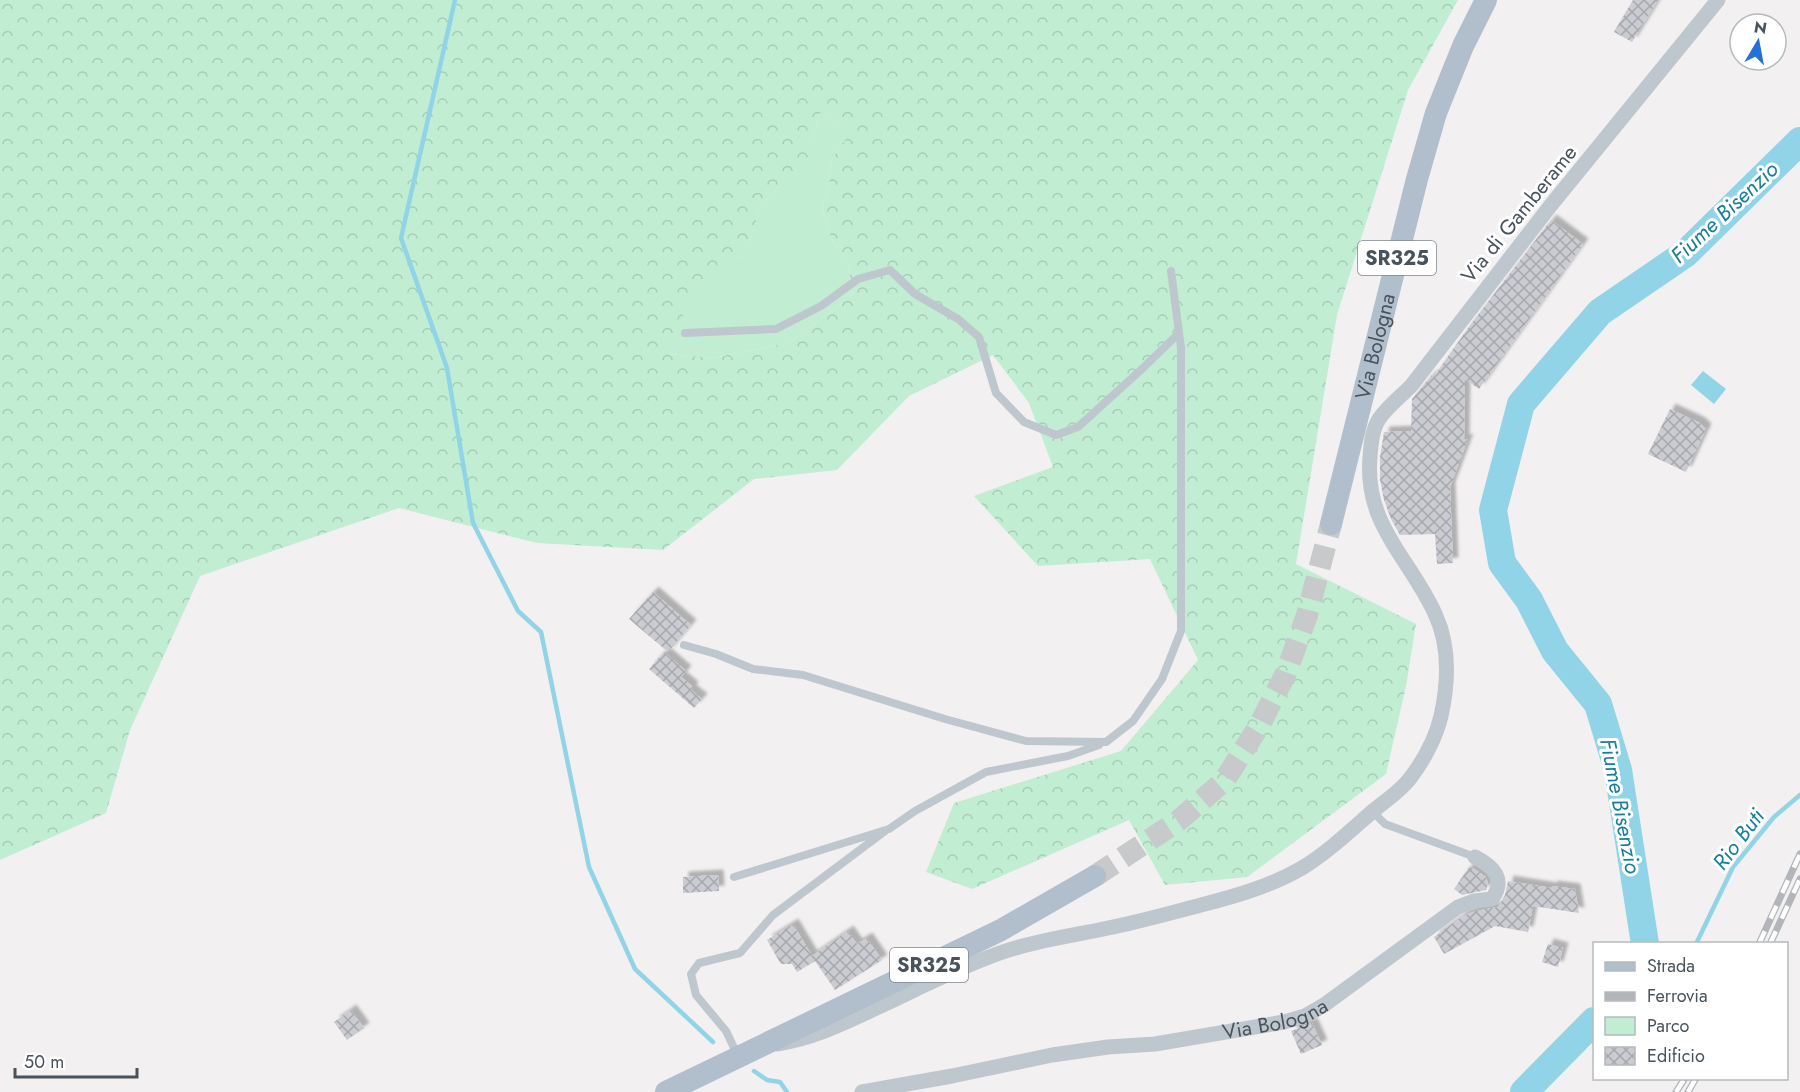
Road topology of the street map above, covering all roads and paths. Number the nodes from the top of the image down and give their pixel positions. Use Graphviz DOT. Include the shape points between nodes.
graph roads {
  1 [pos="1486,0"];
  2 [pos="1719,0"];
  3 [pos="1171,271"];
  4 [pos="686,333"];
  5 [pos="1179,333"];
  6 [pos="1331,525"];
  7 [pos="684,645"];
  8 [pos="1106,742"];
  9 [pos="1373,812"];
  10 [pos="889,829"];
  11 [pos="1475,857"];
  12 [pos="1095,876"];
  13 [pos="734,877"];
  14 [pos="760,1048"];
  15 [pos="739,1058"];
  16 [pos="666,1092"];
  17 [pos="862,1092"];
  1 -- 6 [label="main road, Via Bologna / SR325" via="1454,68 1423,157"];
  2 -- 9 [label="street, Via di Gamberame" via="1551,205 1411,386 1384,413 1373,432 1369,462 1371,495 1380,522 1437,618 1445,646 1446,685 1440,719 1427,750 1410,779"];
  3 -- 5 [label="lane"];
  4 -- 5 [label="lane" via="776,329 821,306 858,279 890,270 915,294 958,319 979,337 996,393 1024,422 1056,435 1078,427"];
  5 -- 8 [label="lane" via="1182,631 1162,679 1133,721"];
  7 -- 8 [label="lane" via="753,669 803,675 1026,741"];
  8 -- 10 [label="lane" via="1068,756 986,772"];
  9 -- 11 [label="lane, Via Bologna" via="1385,824"];
  9 -- 14 [label="street" via="1333,847 1274,882 1225,899 1012,949 930,982 828,1031"];
  10 -- 13 [label="lane"];
  10 -- 15 [label="lane" via="773,915 740,953 699,963 692,974 696,995 726,1031"];
  11 -- 17 [label="street, Via Bologna" via="1498,877 1492,899 1458,907 1305,1016 1213,1036 1052,1055"];
  12 -- 14 [label="main road, SR325" via="1001,930"];
  14 -- 15 [label="main road, SR325"];
  15 -- 16 [label="main road, SR325"];
}
